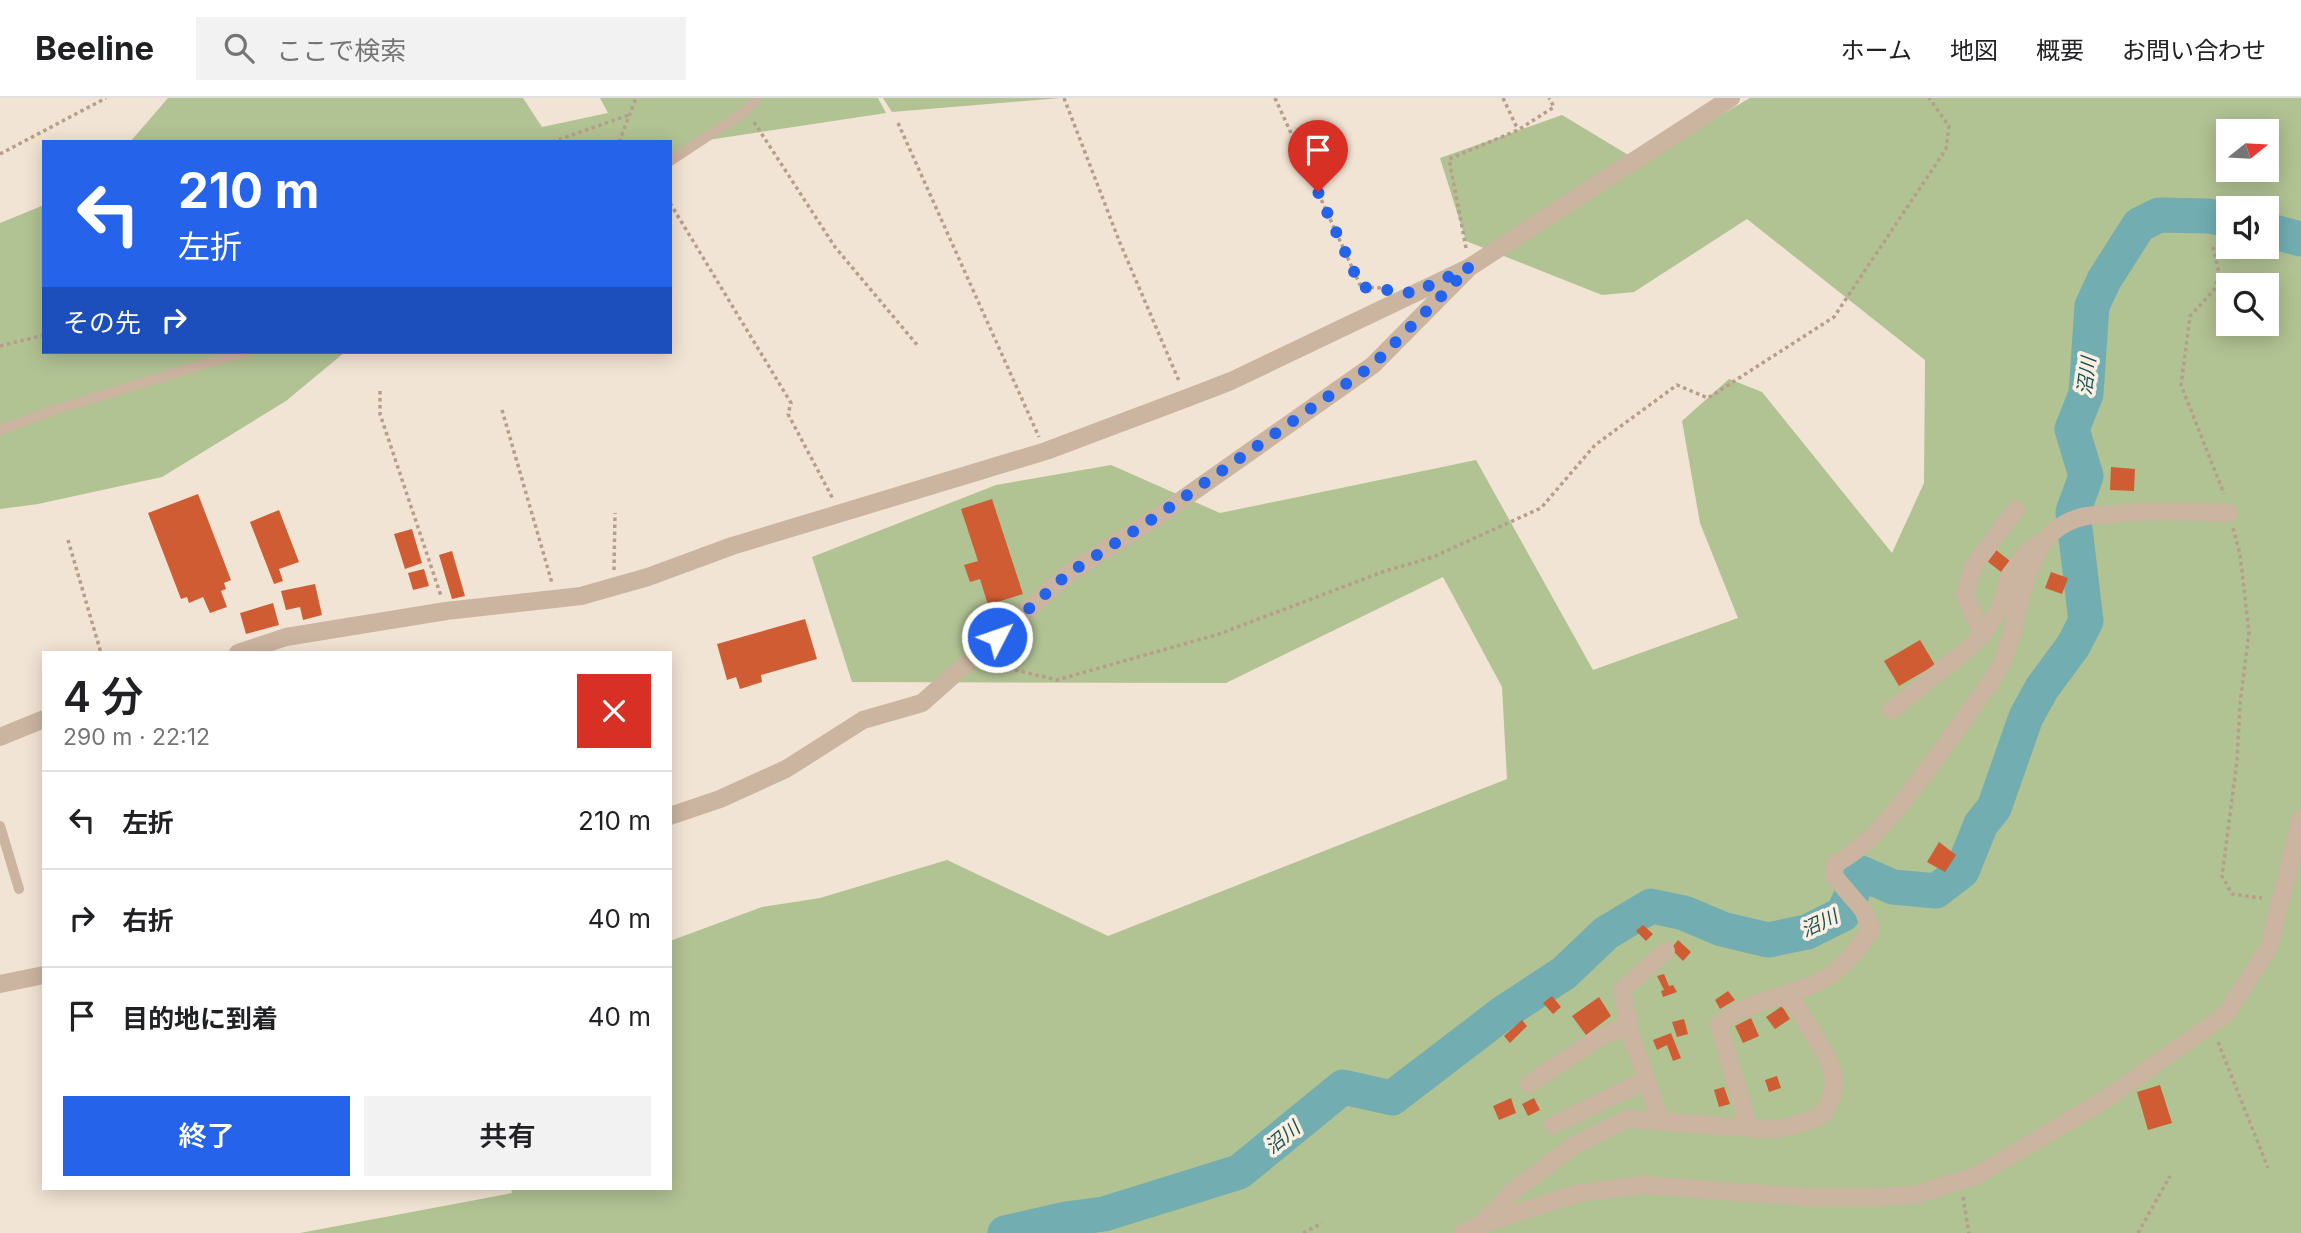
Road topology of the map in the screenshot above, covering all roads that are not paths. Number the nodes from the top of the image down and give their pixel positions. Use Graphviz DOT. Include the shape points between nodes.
graph roads {
  1 [pos="757,98"];
  2 [pos="1723,100"];
  3 [pos="672,160"];
  4 [pos="1470,267"];
  5 [pos="237,354"];
  6 [pos="0,430"];
  7 [pos="2016,509"];
  8 [pos="2228,513"];
  9 [pos="2041,542"];
  10 [pos="1982,635"];
  11 [pos="244,651"];
  12 [pos="1891,710"];
  13 [pos="42,720"];
  14 [pos="0,737"];
  15 [pos="672,815"];
  16 [pos="2301,819"];
  17 [pos="0,827"];
  18 [pos="19,889"];
  19 [pos="1666,951"];
  20 [pos="42,975"];
  21 [pos="0,984"];
  22 [pos="1783,997"];
  23 [pos="1629,1024"];
  24 [pos="1646,1080"];
  25 [pos="1528,1084"];
  26 [pos="1661,1122"];
  27 [pos="1553,1125"];
  28 [pos="1749,1128"];
  29 [pos="1482,1224"];
  30 [pos="1463,1233"];
  1 -- 3 [label="lane" via="746,111"];
  2 -- 4 [label="street"];
  4 -- 11 [label="street" via="1231,381 1046,451 732,546 648,577 557,599 446,611 286,637"];
  4 -- 15 [label="street" via="1373,365 1069,573 922,703 863,720 786,769"];
  5 -- 6 [label="lane"];
  7 -- 10 [label="street" via="1973,568 1965,594"];
  8 -- 9 [label="street" via="2096,513 2059,527"];
  9 -- 10 [label="street" via="2010,575 1999,610"];
  9 -- 22 [label="street" via="2001,665 1953,737 1883,827 1835,864 1834,876 1863,910 1871,930 1848,961 1826,978"];
  10 -- 12 [label="street"];
  13 -- 14 [label="street"];
  16 -- 29 [label="street" via="2269,947 2226,1014 2106,1099 1976,1177 1914,1195 1877,1197 1804,1197 1643,1185 1579,1193"];
  17 -- 18 [label="lane"];
  19 -- 23 [label="street" via="1622,990"];
  20 -- 21 [label="street"];
  22 -- 28 [label="street" via="1739,1011 1719,1025"];
  22 -- 28 [label="street" via="1796,1006 1829,1060 1833,1094 1823,1115 1806,1122 1767,1131"];
  23 -- 24 [label="street"];
  23 -- 25 [label="street" via="1598,1038"];
  24 -- 26 [label="street"];
  24 -- 27 [label="street"];
  26 -- 28 [label="street"];
  26 -- 29 [label="street" via="1627,1119 1573,1146 1512,1192"];
  29 -- 30 [label="street"];
}
